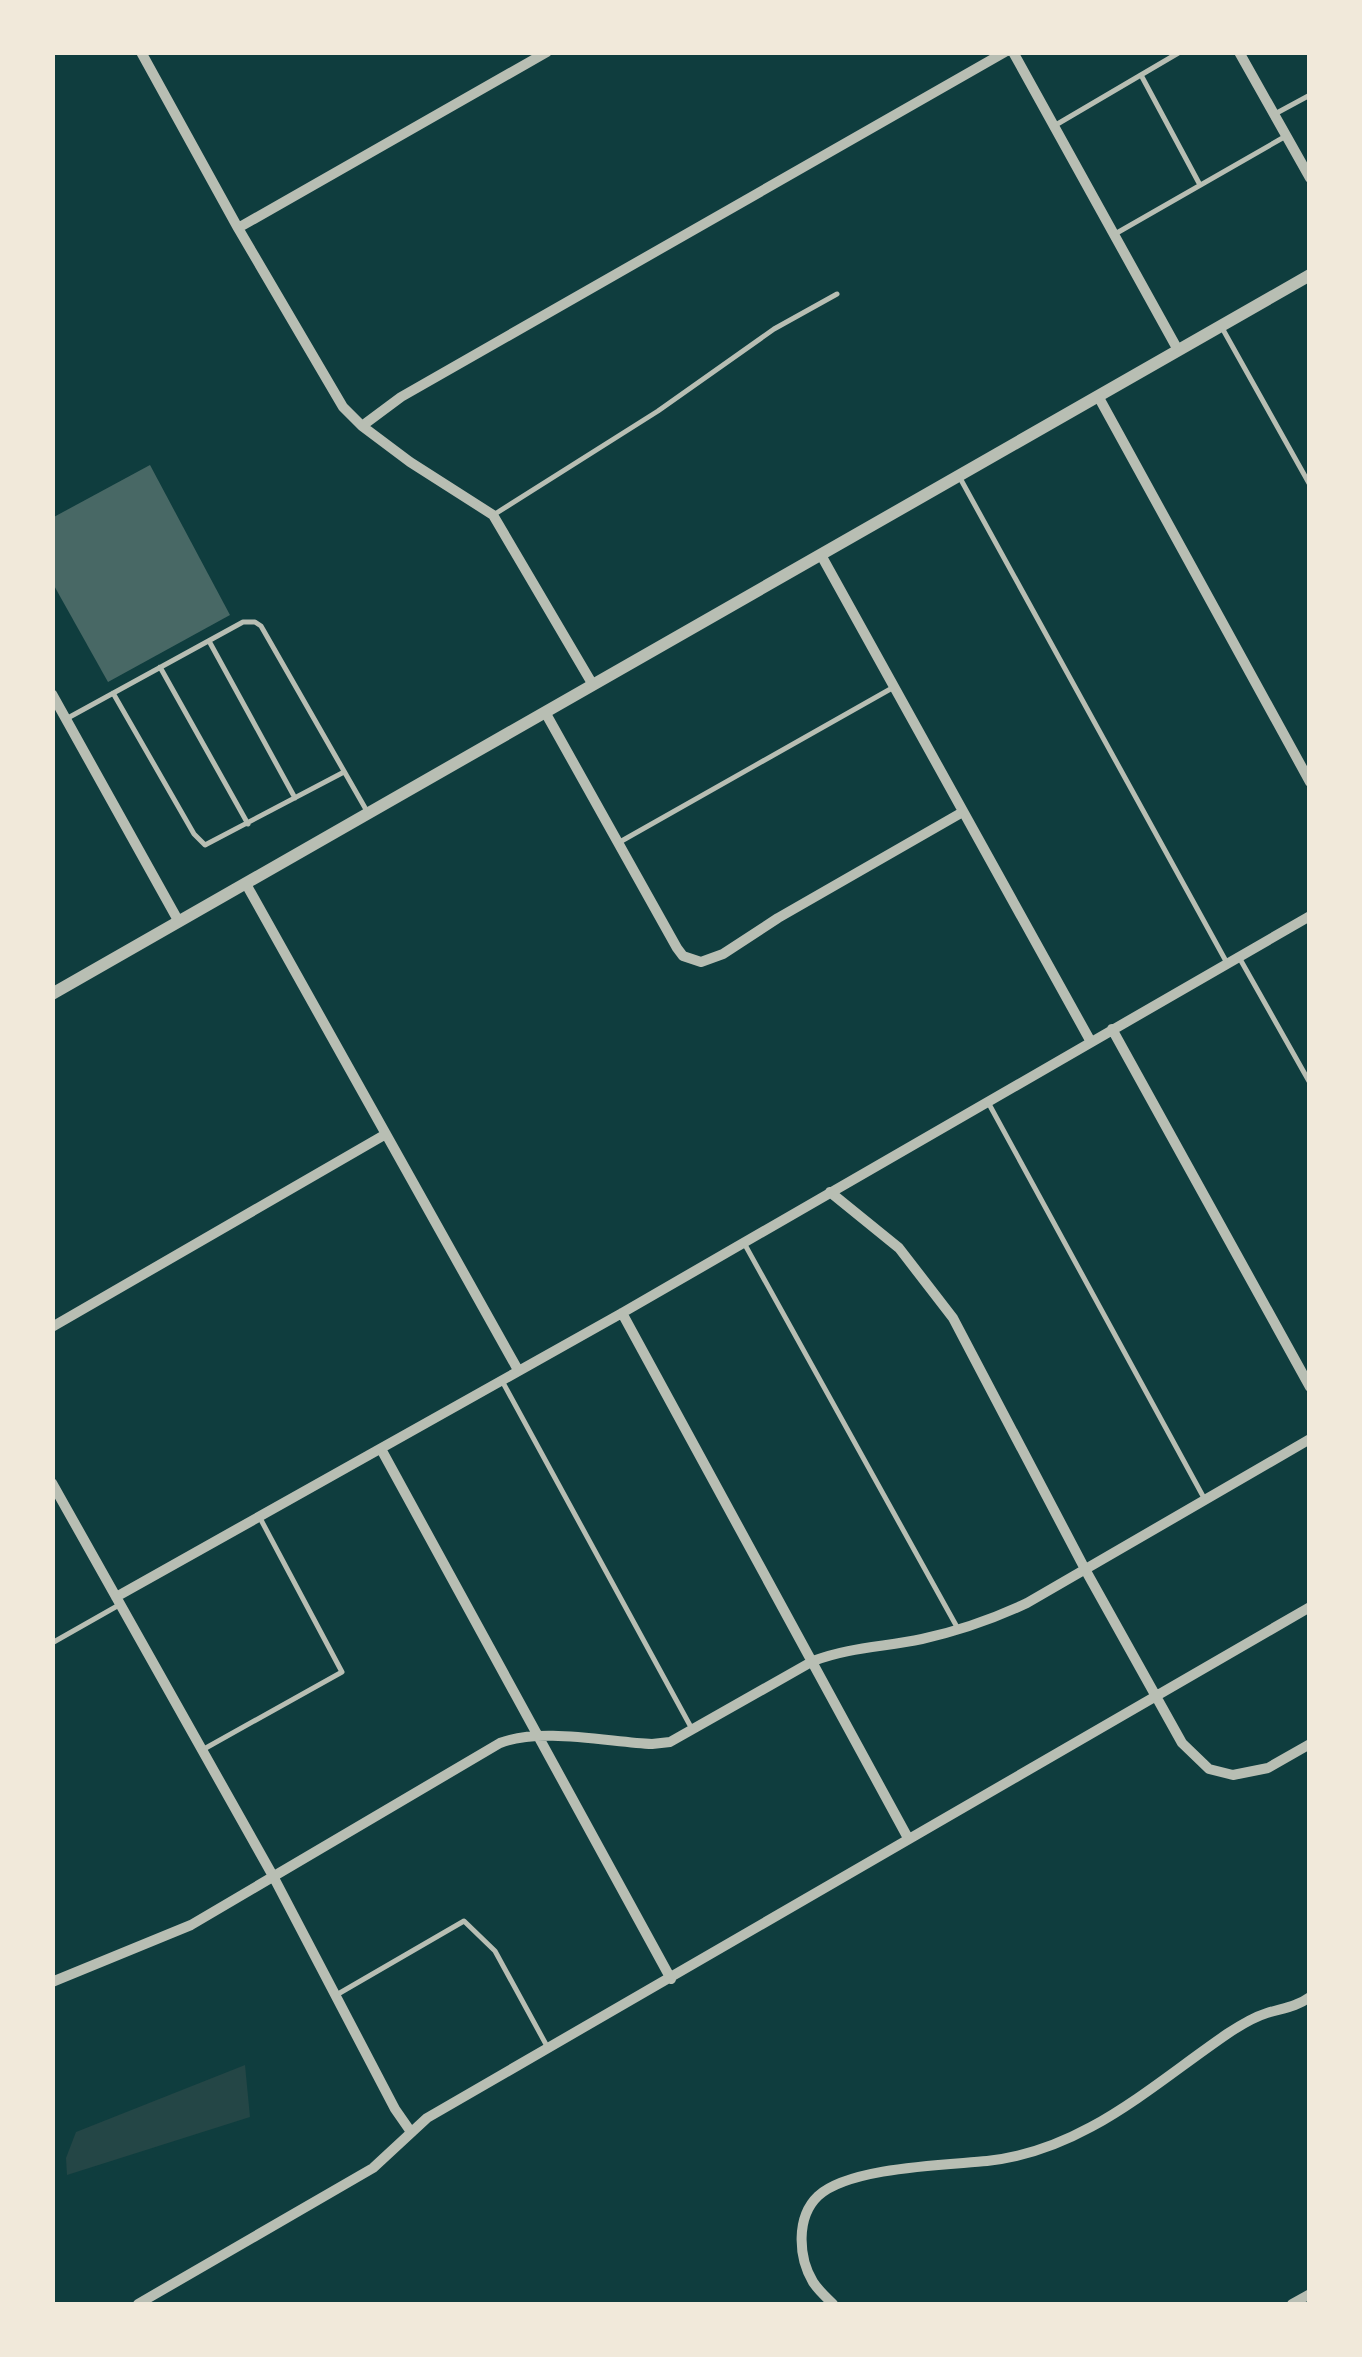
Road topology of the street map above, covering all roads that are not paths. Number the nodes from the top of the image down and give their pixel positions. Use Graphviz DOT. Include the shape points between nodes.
graph roads {
  1 [pos="141,52"];
  2 [pos="547,52"];
  3 [pos="1005,52"];
  4 [pos="1013,52"];
  5 [pos="1180,52"];
  6 [pos="1239,52"];
  7 [pos="1141,75"];
  8 [pos="1310,95"];
  9 [pos="1274,114"];
  10 [pos="1054,126"];
  11 [pos="1286,136"];
  12 [pos="1310,178"];
  13 [pos="1200,185"];
  14 [pos="238,228"];
  15 [pos="1114,234"];
  16 [pos="1310,275"];
  17 [pos="838,294"];
  18 [pos="1221,325"];
  19 [pos="1178,350"];
  20 [pos="1098,396"];
  21 [pos="362,426"];
  22 [pos="959,476"];
  23 [pos="1310,485"];
  24 [pos="493,515"];
  25 [pos="820,555"];
  26 [pos="208,641"];
  27 [pos="160,668"];
  28 [pos="593,685"];
  29 [pos="894,687"];
  30 [pos="113,693"];
  31 [pos="52,694"];
  32 [pos="545,712"];
  33 [pos="66,718"];
  34 [pos="344,772"];
  35 [pos="1310,782"];
  36 [pos="295,798"];
  37 [pos="961,813"];
  38 [pos="368,814"];
  39 [pos="248,824"];
  40 [pos="618,843"];
  41 [pos="246,884"];
  42 [pos="1310,916"];
  43 [pos="180,922"];
  44 [pos="1238,956"];
  45 [pos="1227,963"];
  46 [pos="52,994"];
  47 [pos="1112,1030"];
  48 [pos="1091,1042"];
  49 [pos="1310,1083"];
  50 [pos="988,1101"];
  51 [pos="386,1134"];
  52 [pos="830,1192"];
  53 [pos="744,1242"];
  54 [pos="622,1313"];
  55 [pos="52,1327"];
  56 [pos="518,1370"];
  57 [pos="502,1379"];
  58 [pos="1310,1387"];
  59 [pos="1310,1439"];
  60 [pos="380,1450"];
  61 [pos="52,1483"];
  62 [pos="56,1498"];
  63 [pos="1206,1501"];
  64 [pos="260,1518"];
  65 [pos="1086,1571"];
  66 [pos="118,1601"];
  67 [pos="1310,1607"];
  68 [pos="958,1630"];
  69 [pos="52,1644"];
  70 [pos="813,1661"];
  71 [pos="1155,1697"];
  72 [pos="693,1732"];
  73 [pos="538,1737"];
  74 [pos="1310,1744"];
  75 [pos="202,1750"];
  76 [pos="908,1838"];
  77 [pos="272,1876"];
  78 [pos="671,1980"];
  79 [pos="52,1982"];
  80 [pos="336,1996"];
  81 [pos="1309,2000"];
  82 [pos="549,2049"];
  83 [pos="411,2132"];
  84 [pos="1310,2294"];
  85 [pos="138,2304"];
  86 [pos="833,2304"];
  87 [pos="1292,2304"];
  1 -- 14 [label="street"];
  2 -- 14 [label="street"];
  3 -- 21 [label="street" via="401,397"];
  4 -- 10 [label="street"];
  5 -- 7 [label="lane"];
  6 -- 9 [label="street"];
  7 -- 10 [label="lane"];
  7 -- 13 [label="lane"];
  8 -- 9 [label="lane"];
  9 -- 11 [label="street"];
  10 -- 15 [label="street"];
  11 -- 12 [label="street"];
  11 -- 13 [label="lane"];
  13 -- 15 [label="lane"];
  14 -- 21 [label="street" via="329,386"];
  15 -- 19 [label="street"];
  16 -- 18 [label="street"];
  17 -- 24 [label="lane" via="774,329"];
  18 -- 19 [label="street"];
  18 -- 23 [label="lane"];
  19 -- 20 [label="street"];
  20 -- 22 [label="street"];
  20 -- 35 [label="street"];
  21 -- 24 [label="street"];
  22 -- 25 [label="street"];
  22 -- 45 [label="lane"];
  24 -- 28 [label="street"];
  25 -- 28 [label="street"];
  25 -- 29 [label="street"];
  26 -- 27 [label="lane"];
  26 -- 34 [label="lane" via="244,622 260,626"];
  26 -- 36 [label="lane"];
  27 -- 30 [label="lane"];
  27 -- 39 [label="lane"];
  28 -- 32 [label="street"];
  29 -- 37 [label="street"];
  29 -- 40 [label="lane"];
  30 -- 33 [label="lane"];
  30 -- 39 [label="lane" via="199,841 211,844"];
  31 -- 33 [label="street"];
  32 -- 38 [label="street"];
  32 -- 40 [label="street"];
  33 -- 43 [label="street"];
  34 -- 36 [label="lane"];
  34 -- 38 [label="lane"];
  36 -- 39 [label="lane"];
  37 -- 40 [label="street" via="700,962 677,948"];
  37 -- 48 [label="street"];
  38 -- 41 [label="street"];
  41 -- 43 [label="street"];
  41 -- 51 [label="street"];
  42 -- 44 [label="street"];
  43 -- 46 [label="street"];
  44 -- 45 [label="street"];
  44 -- 49 [label="lane"];
  45 -- 47 [label="street"];
  47 -- 48 [label="street"];
  47 -- 58 [label="street"];
  48 -- 50 [label="street"];
  50 -- 52 [label="street"];
  50 -- 63 [label="lane"];
  51 -- 55 [label="street"];
  51 -- 56 [label="street"];
  52 -- 53 [label="street"];
  52 -- 65 [label="street" via="900,1248 953,1318"];
  53 -- 54 [label="street"];
  53 -- 68 [label="lane"];
  54 -- 56 [label="street"];
  54 -- 70 [label="street"];
  56 -- 57 [label="street"];
  57 -- 60 [label="street"];
  57 -- 72 [label="lane"];
  59 -- 63 [label="street"];
  60 -- 64 [label="street"];
  60 -- 73 [label="street"];
  61 -- 62 [label="street"];
  62 -- 66 [label="street"];
  63 -- 65 [label="street"];
  64 -- 66 [label="street"];
  64 -- 75 [label="lane" via="342,1672"];
  65 -- 68 [label="street"];
  65 -- 71 [label="street"];
  66 -- 69 [label="lane"];
  66 -- 75 [label="street"];
  67 -- 71 [label="street"];
  68 -- 70 [label="street"];
  70 -- 72 [label="street"];
  70 -- 76 [label="street"];
  71 -- 74 [label="street" via="1182,1743 1218,1772 1233,1776 1268,1768"];
  71 -- 76 [label="street"];
  72 -- 73 [label="street" via="652,1744"];
  73 -- 77 [label="street" via="500,1743"];
  73 -- 78 [label="street"];
  75 -- 77 [label="street"];
  76 -- 78 [label="street"];
  77 -- 79 [label="street" via="191,1924"];
  77 -- 80 [label="street"];
  78 -- 82 [label="street"];
  80 -- 82 [label="lane" via="464,1921 496,1951"];
  80 -- 83 [label="street"];
  81 -- 86 [label="street" via="1228,2034 1110,2118 1067,2139 1000,2158 865,2176 819,2195 800,2239 813,2282"];
  82 -- 83 [label="street"];
  83 -- 85 [label="street" via="374,2168"];
  84 -- 87 [label="street"];
}
